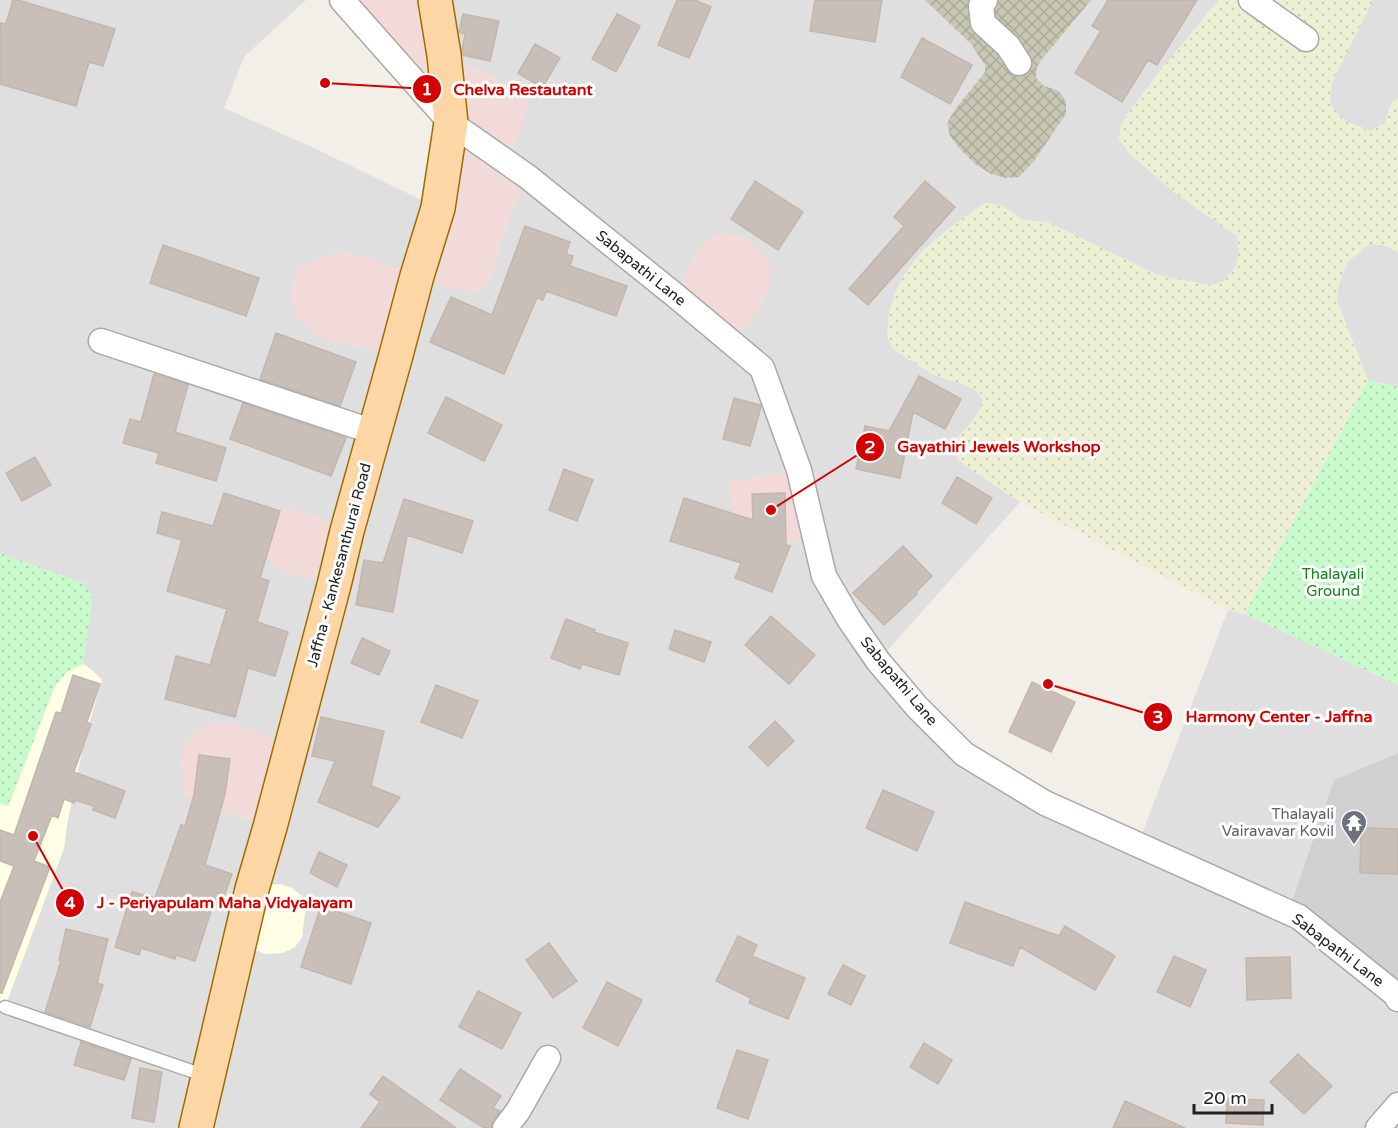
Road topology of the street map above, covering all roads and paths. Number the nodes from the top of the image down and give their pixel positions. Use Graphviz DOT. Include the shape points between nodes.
graph roads {
  1 [pos="342,0"];
  2 [pos="435,0"];
  3 [pos="985,0"];
  4 [pos="1251,0"];
  5 [pos="1306,39"];
  6 [pos="1019,63"];
  7 [pos="451,123"];
  8 [pos="101,341"];
  9 [pos="374,432"];
  10 [pos="1398,999"];
  11 [pos="5,1008"];
  12 [pos="548,1058"];
  13 [pos="207,1076"];
  14 [pos="1398,1105"];
  15 [pos="196,1128"];
  16 [pos="505,1128"];
  17 [pos="1378,1128"];
  1 -- 7 [label="street, Sabapathi Lane"];
  2 -- 7 [label="main road, Jaffna - Kankesanthurai Road"];
  3 -- 6 [label="street" via="981,6 983,23 1008,46"];
  4 -- 5 [label="street"];
  7 -- 9 [label="main road, Jaffna - Kankesanthurai Road" via="438,208"];
  7 -- 10 [label="street, Sabapathi Lane" via="528,177 762,368 799,470 824,576 878,661 964,754 1045,803 1299,917"];
  8 -- 9 [label="street"];
  9 -- 13 [label="main road, Jaffna - Kankesanthurai Road" via="252,889"];
  11 -- 13 [label="lane"];
  12 -- 16 [label="street"];
  13 -- 15 [label="main road, Jaffna - Kankesanthurai Road"];
  14 -- 17 [label="street"];
}
